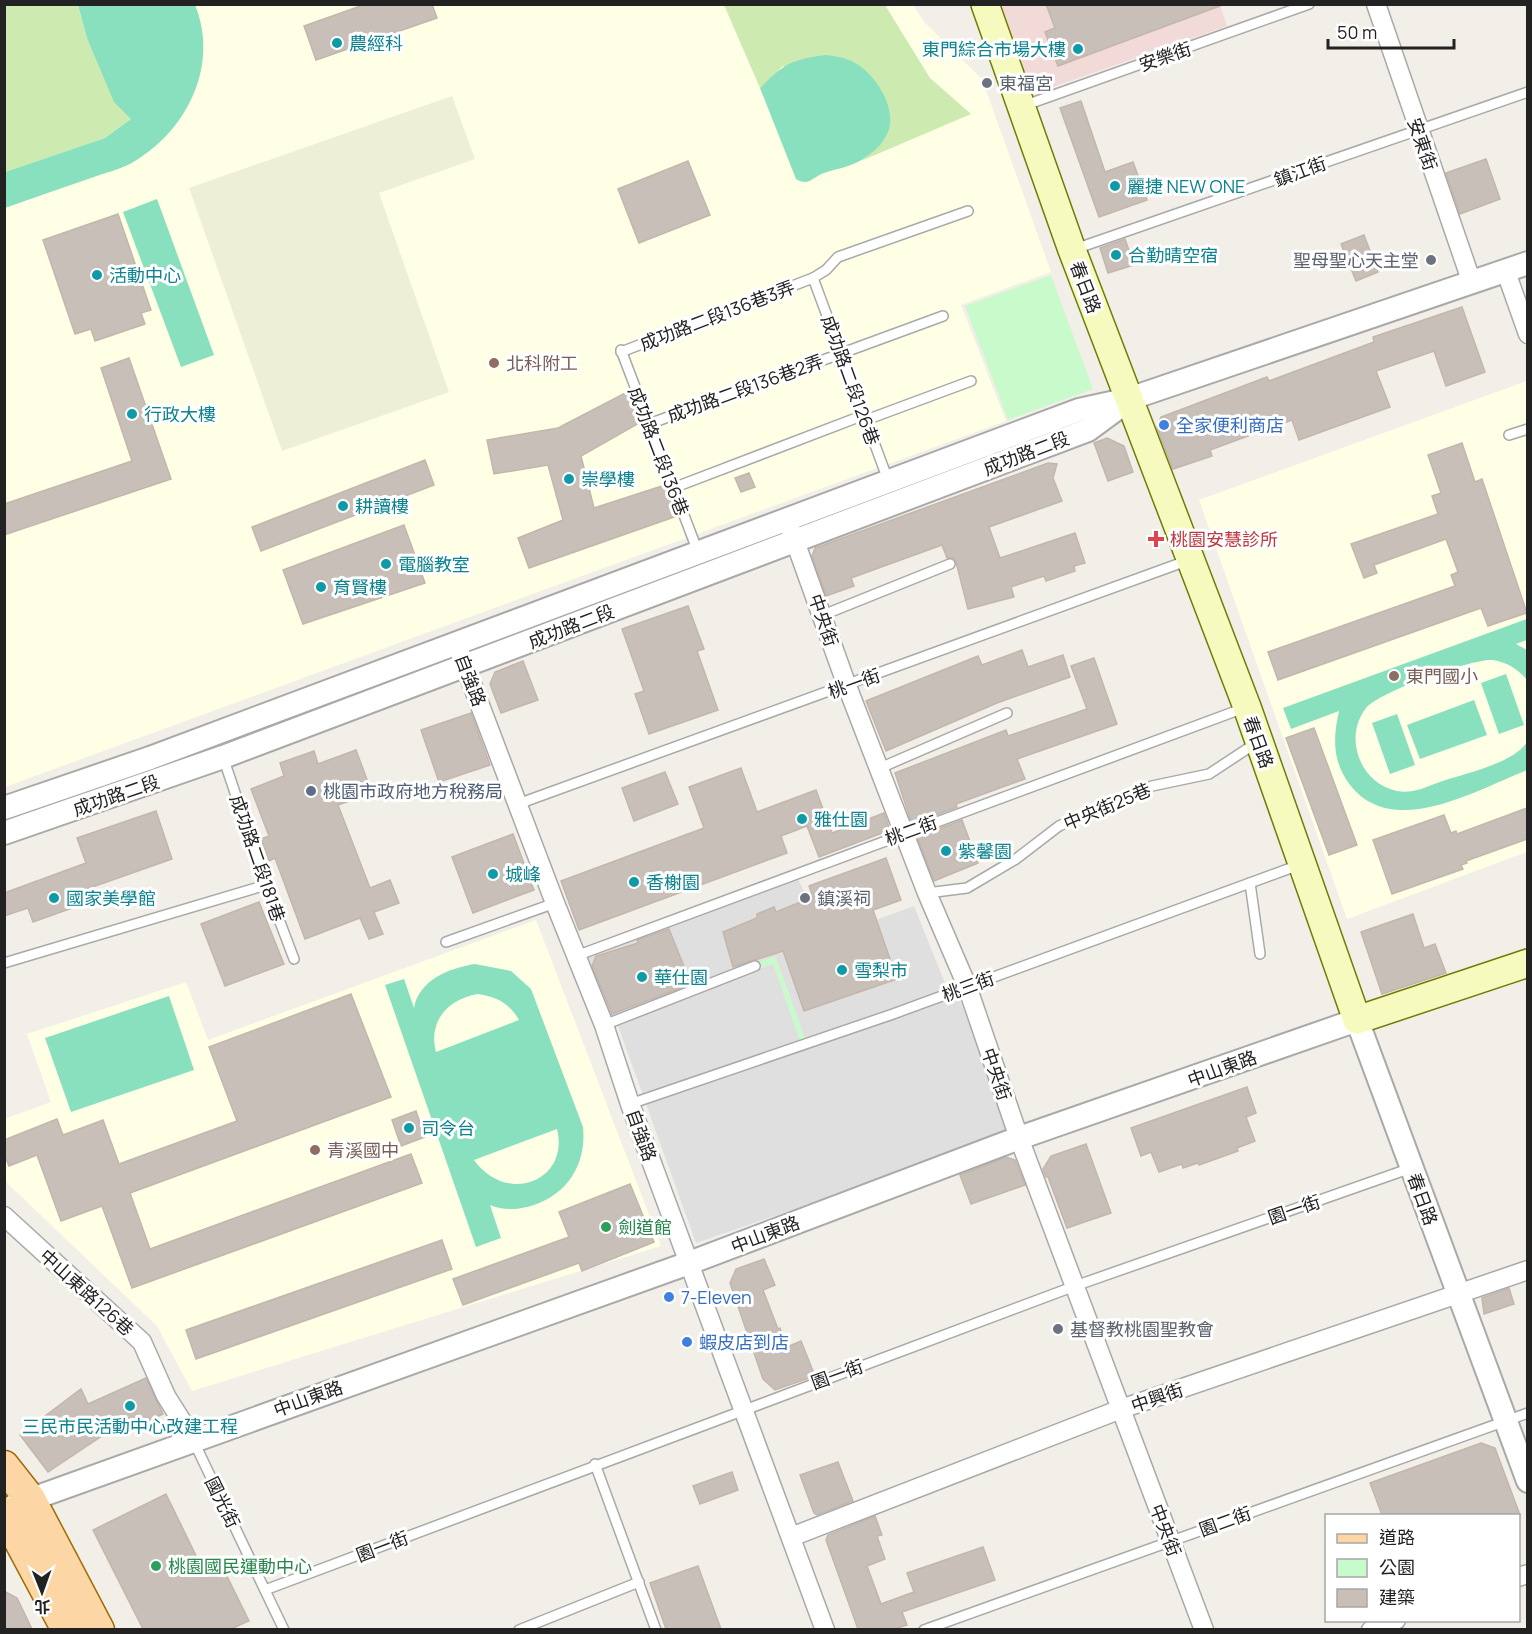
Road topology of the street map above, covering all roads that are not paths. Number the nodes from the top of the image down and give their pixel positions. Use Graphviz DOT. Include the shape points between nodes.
graph roads {
  1 [pos="985,4"];
  2 [pos="1309,4"];
  3 [pos="1376,4"];
  4 [pos="1527,92"];
  5 [pos="1021,106"];
  6 [pos="1418,129"];
  7 [pos="968,211"];
  8 [pos="1072,250"];
  9 [pos="1527,263"];
  10 [pos="1506,272"];
  11 [pos="813,278"];
  12 [pos="1472,283"];
  13 [pos="943,316"];
  14 [pos="1527,334"];
  15 [pos="621,351"];
  16 [pos="841,353"];
  17 [pos="971,381"];
  18 [pos="1129,399"];
  19 [pos="865,418"];
  20 [pos="649,424"];
  21 [pos="1527,429"];
  22 [pos="1509,435"];
  23 [pos="889,482"];
  24 [pos="673,488"];
  25 [pos="791,530"];
  26 [pos="698,552"];
  27 [pos="1189,560"];
  28 [pos="950,564"];
  29 [pos="823,615"];
  30 [pos="456,642"];
  31 [pos="466,666"];
  32 [pos="847,686"];
  33 [pos="335,688"];
  34 [pos="1246,707"];
  35 [pos="345,712"];
  36 [pos="1007,713"];
  37 [pos="242,723"];
  38 [pos="1258,741"];
  39 [pos="252,747"];
  40 [pos="223,757"];
  41 [pos="880,768"];
  42 [pos="519,804"];
  43 [pos="4,808"];
  44 [pos="905,832"];
  45 [pos="4,833"];
  46 [pos="1304,863"];
  47 [pos="1250,883"];
  48 [pos="266,885"];
  49 [pos="927,892"];
  50 [pos="555,903"];
  51 [pos="446,942"];
  52 [pos="1260,954"];
  53 [pos="576,956"];
  54 [pos="294,959"];
  55 [pos="4,963"];
  56 [pos="1527,963"];
  57 [pos="755,966"];
  58 [pos="967,986"];
  59 [pos="1357,1020"];
  60 [pos="604,1024"];
  61 [pos="630,1104"];
  62 [pos="1019,1138"];
  63 [pos="1412,1168"];
  64 [pos="4,1216"];
  65 [pos="689,1263"];
  66 [pos="1527,1270"];
  67 [pos="1075,1286"];
  68 [pos="1458,1294"];
  69 [pos="743,1408"];
  70 [pos="1121,1409"];
  71 [pos="1527,1413"];
  72 [pos="1504,1421"];
  73 [pos="193,1439"];
  74 [pos="595,1464"];
  75 [pos="4,1466"];
  76 [pos="1527,1481"];
  77 [pos="13,1507"];
  78 [pos="791,1537"];
  79 [pos="1170,1540"];
  80 [pos="639,1582"];
  81 [pos="266,1590"];
  82 [pos="1390,1622"];
  83 [pos="67,1629"];
  84 [pos="99,1629"];
  85 [pos="284,1629"];
  86 [pos="519,1629"];
  87 [pos="656,1629"];
  88 [pos="825,1629"];
  89 [pos="924,1629"];
  90 [pos="1204,1629"];
  91 [pos="1371,1629"];
  1 -- 5 [label="main road, 春日路"];
  2 -- 5 [label="lane, 安樂街"];
  3 -- 6 [label="street, 安東街"];
  4 -- 6 [label="lane, 鎮江街"];
  5 -- 8 [label="main road, 春日路"];
  6 -- 8 [label="lane, 鎮江街"];
  6 -- 12 [label="street, 安東街"];
  7 -- 11 [label="lane, 成功路二段136巷3弄" via="838,257"];
  8 -- 18 [label="main road, 春日路"];
  9 -- 10 [label="street, 成功路二段"];
  10 -- 12 [label="street, 成功路二段"];
  10 -- 14 [label="street"];
  11 -- 15 [label="lane, 成功路二段136巷3弄"];
  11 -- 16 [label="lane, 成功路二段126巷"];
  12 -- 18 [label="street, 成功路二段"];
  13 -- 16 [label="lane, 成功路二段136巷2弄"];
  15 -- 20 [label="lane, 成功路二段136巷"];
  16 -- 19 [label="lane, 成功路二段126巷"];
  16 -- 20 [label="lane, 成功路二段136巷2弄"];
  17 -- 19 [label="lane"];
  18 -- 23 [label="street, 成功路二段" via="1079,410"];
  18 -- 25 [label="street, 成功路二段" via="1088,430"];
  18 -- 27 [label="main road, 春日路"];
  19 -- 23 [label="lane, 成功路二段126巷"];
  19 -- 24 [label="lane"];
  20 -- 24 [label="lane, 成功路二段136巷"];
  21 -- 22 [label="lane"];
  23 -- 25 [label="street, 成功路二段"];
  24 -- 26 [label="lane, 成功路二段136巷"];
  25 -- 26 [label="street, 成功路二段"];
  25 -- 29 [label="street, 中央街"];
  25 -- 31 [label="street, 成功路二段"];
  26 -- 30 [label="street, 成功路二段"];
  27 -- 32 [label="lane, 桃一街"];
  27 -- 34 [label="main road, 春日路"];
  28 -- 29 [label="lane"];
  29 -- 32 [label="street, 中央街"];
  30 -- 31 [label="street, 自強路"];
  30 -- 33 [label="street, 成功路二段"];
  31 -- 35 [label="street, 成功路二段"];
  31 -- 42 [label="street, 自強路"];
  32 -- 41 [label="street, 中央街"];
  32 -- 42 [label="lane, 桃一街"];
  33 -- 35 [label="street"];
  33 -- 37 [label="street, 成功路二段"];
  34 -- 38 [label="main road, 春日路"];
  34 -- 44 [label="lane, 桃二街"];
  35 -- 39 [label="street, 成功路二段"];
  36 -- 41 [label="lane"];
  37 -- 39 [label="street"];
  37 -- 43 [label="street, 成功路二段"];
  38 -- 46 [label="main road, 春日路"];
  38 -- 49 [label="lane, 中央街25巷" via="1209,774 1152,786 1059,826 1016,860 967,888"];
  39 -- 40 [label="street, 成功路二段"];
  40 -- 45 [label="street, 成功路二段"];
  40 -- 48 [label="lane, 成功路二段181巷"];
  41 -- 44 [label="street, 中央街"];
  42 -- 50 [label="street, 自強路"];
  44 -- 49 [label="street, 中央街"];
  44 -- 53 [label="lane, 桃二街"];
  46 -- 47 [label="lane, 桃三街"];
  46 -- 59 [label="main road, 春日路"];
  47 -- 52 [label="lane"];
  47 -- 58 [label="lane, 桃三街"];
  48 -- 54 [label="lane, 成功路二段181巷"];
  48 -- 55 [label="lane"];
  49 -- 58 [label="street, 中央街"];
  50 -- 51 [label="lane"];
  50 -- 53 [label="street, 自強路"];
  53 -- 60 [label="street, 自強路"];
  56 -- 59 [label="main road, 中山東路"];
  57 -- 60 [label="lane"];
  58 -- 61 [label="lane, 桃三街"];
  58 -- 62 [label="street, 中央街"];
  59 -- 62 [label="street, 中山東路"];
  59 -- 63 [label="street, 春日路"];
  60 -- 61 [label="street, 自強路"];
  61 -- 65 [label="street, 自強路"];
  62 -- 65 [label="street, 中山東路"];
  62 -- 67 [label="street, 中央街"];
  63 -- 67 [label="lane, 園一街"];
  63 -- 68 [label="street, 春日路"];
  64 -- 73 [label="street, 中山東路126巷" via="142,1342 166,1396"];
  65 -- 69 [label="street, 自強路"];
  65 -- 73 [label="street, 中山東路"];
  66 -- 68 [label="street, 中興街"];
  67 -- 69 [label="lane, 園一街"];
  67 -- 70 [label="street, 中央街"];
  68 -- 70 [label="street, 中興街"];
  68 -- 72 [label="street, 春日路"];
  69 -- 74 [label="lane, 園一街"];
  69 -- 78 [label="street, 自強路"];
  70 -- 78 [label="street, 中興街"];
  70 -- 79 [label="street, 中央街"];
  71 -- 72 [label="lane, 園二街"];
  72 -- 76 [label="street, 春日路"];
  72 -- 79 [label="lane, 園二街"];
  73 -- 77 [label="street, 中山東路"];
  73 -- 81 [label="lane, 國光街"];
  74 -- 80 [label="lane"];
  74 -- 81 [label="lane, 園一街" via="563,1480"];
  75 -- 77 [label="main road"];
  77 -- 83 [label="main road"];
  77 -- 84 [label="main road"];
  78 -- 88 [label="street, 自強路"];
  79 -- 89 [label="lane, 園二街"];
  79 -- 90 [label="street, 中央街"];
  80 -- 86 [label="lane"];
  80 -- 87 [label="lane"];
  81 -- 85 [label="lane, 國光街"];
  82 -- 91 [label="street"];
}
